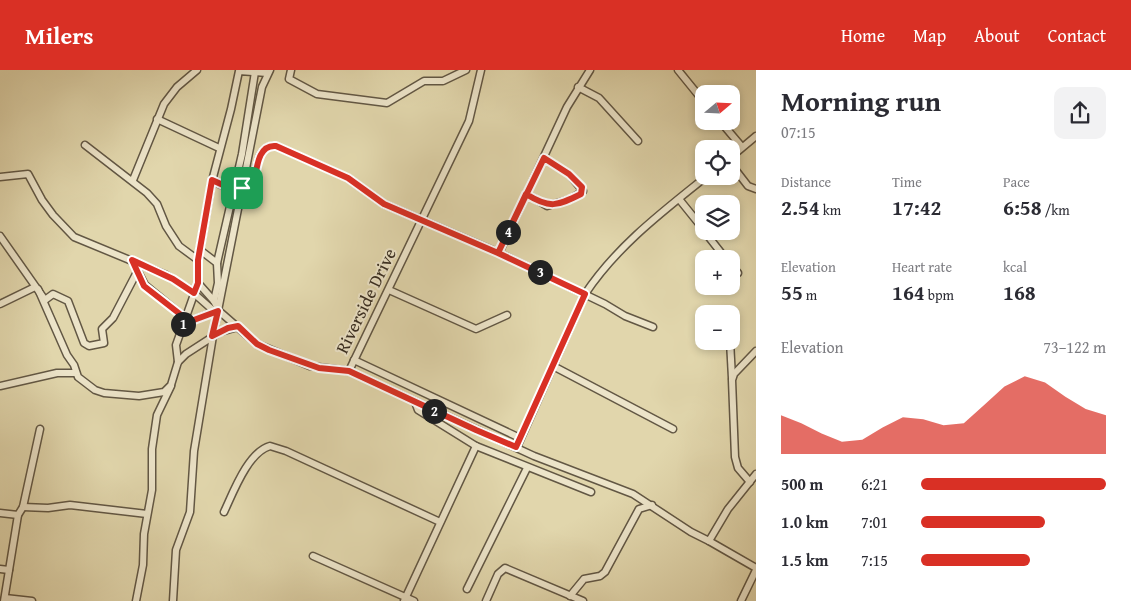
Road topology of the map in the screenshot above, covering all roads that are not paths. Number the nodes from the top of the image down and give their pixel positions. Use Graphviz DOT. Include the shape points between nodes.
graph roads {
  1 [pos="197,70"];
  2 [pos="291,70"];
  3 [pos="466,70"];
  4 [pos="481,70"];
  5 [pos="590,70"];
  6 [pos="678,70"];
  7 [pos="255,72"];
  8 [pos="269,72"];
  9 [pos="578,87"];
  10 [pos="695,91"];
  11 [pos="158,119"];
  12 [pos="727,130"];
  13 [pos="756,137"];
  14 [pos="638,141"];
  15 [pos="85,145"];
  16 [pos="219,148"];
  17 [pos="742,148"];
  18 [pos="544,158"];
  19 [pos="740,176"];
  20 [pos="0,178"];
  21 [pos="133,180"];
  22 [pos="212,180"];
  23 [pos="696,185"];
  24 [pos="237,188"];
  25 [pos="756,190"];
  26 [pos="526,194"];
  27 [pos="679,199"];
  28 [pos="695,219"];
  29 [pos="423,220"];
  30 [pos="0,236"];
  31 [pos="711,240"];
  32 [pos="200,250"];
  33 [pos="719,250"];
  34 [pos="498,253"];
  35 [pos="132,260"];
  36 [pos="198,260"];
  37 [pos="217,262"];
  38 [pos="137,272"];
  39 [pos="198,283"];
  40 [pos="37,288"];
  41 [pos="389,290"];
  42 [pos="194,293"];
  43 [pos="585,294"];
  44 [pos="214,301"];
  45 [pos="0,304"];
  46 [pos="217,311"];
  47 [pos="507,316"];
  48 [pos="184,321"];
  49 [pos="238,326"];
  50 [pos="653,327"];
  51 [pos="212,336"];
  52 [pos="730,350"];
  53 [pos="756,350"];
  54 [pos="354,360"];
  55 [pos="178,362"];
  56 [pos="731,362"];
  57 [pos="553,366"];
  58 [pos="739,369"];
  59 [pos="349,371"];
  60 [pos="76,373"];
  61 [pos="732,380"];
  62 [pos="171,385"];
  63 [pos="0,386"];
  64 [pos="415,402"];
  65 [pos="40,429"];
  66 [pos="673,429"];
  67 [pos="520,438"];
  68 [pos="476,446"];
  69 [pos="516,447"];
  70 [pos="527,468"];
  71 [pos="756,474"];
  72 [pos="750,482"];
  73 [pos="590,492"];
  74 [pos="652,505"];
  75 [pos="23,507"];
  76 [pos="224,512"];
  77 [pos="0,513"];
  78 [pos="18,514"];
  79 [pos="147,514"];
  80 [pos="440,522"];
  81 [pos="709,541"];
  82 [pos="312,556"];
  83 [pos="0,569"];
  84 [pos="756,569"];
  85 [pos="9,570"];
  86 [pos="467,589"];
  87 [pos="570,596"];
  88 [pos="405,599"];
  89 [pos="5,600"];
  90 [pos="32,601"];
  91 [pos="136,601"];
  92 [pos="173,601"];
  93 [pos="414,601"];
  94 [pos="486,601"];
  95 [pos="583,601"];
  96 [pos="741,601"];
  1 -- 11 [label="street" via="176,87"];
  2 -- 3 [label="street" via="289,79 317,94 387,103 424,81 443,82"];
  4 -- 29 [label="street, Riverside Drive" via="469,121"];
  5 -- 9 [label="street"];
  6 -- 10 [label="street"];
  7 -- 8 [label="street"];
  7 -- 16 [label="street" via="239,71 232,109"];
  7 -- 24 [label="street"];
  8 -- 24 [label="street" via="262,87"];
  9 -- 14 [label="street" via="599,98"];
  9 -- 18 [label="street"];
  11 -- 16 [label="street"];
  11 -- 21 [label="street"];
  12 -- 17 [label="street"];
  13 -- 17 [label="street"];
  15 -- 21 [label="street"];
  16 -- 22 [label="street"];
  18 -- 26 [label="street"];
  18 -- 26 [label="street" via="569,174 583,191 571,199 547,206"];
  19 -- 25 [label="street"];
  20 -- 35 [label="street" via="28,174 42,200 70,234"];
  21 -- 36 [label="street" via="157,204 178,246"];
  22 -- 24 [label="street"];
  22 -- 32 [label="street"];
  23 -- 27 [label="street"];
  24 -- 29 [label="street" via="253,187 262,151 276,146 348,178 384,204"];
  24 -- 37 [label="street"];
  24 -- 46 [label="street"];
  26 -- 34 [label="street"];
  27 -- 28 [label="street"];
  27 -- 43 [label="street" via="610,259"];
  29 -- 34 [label="street"];
  29 -- 41 [label="street, Riverside Drive"];
  30 -- 40 [label="street"];
  31 -- 33 [label="street"];
  32 -- 36 [label="street"];
  32 -- 37 [label="street"];
  34 -- 43 [label="street"];
  35 -- 38 [label="street"];
  35 -- 42 [label="street"];
  36 -- 39 [label="street"];
  37 -- 44 [label="street" via="218,283"];
  38 -- 40 [label="street" via="113,318 102,329 104,343 89,346 84,343 68,301 53,294 45,300"];
  38 -- 48 [label="street" via="144,286"];
  39 -- 42 [label="street"];
  39 -- 44 [label="street"];
  40 -- 45 [label="street"];
  40 -- 60 [label="street"];
  41 -- 47 [label="street" via="476,329"];
  41 -- 54 [label="street, Riverside Drive"];
  42 -- 46 [label="street"];
  42 -- 48 [label="street"];
  43 -- 50 [label="street" via="624,316"];
  43 -- 57 [label="street"];
  44 -- 46 [label="street"];
  46 -- 48 [label="street"];
  46 -- 49 [label="street"];
  46 -- 51 [label="street"];
  48 -- 55 [label="street" via="176,345"];
  49 -- 51 [label="street"];
  49 -- 59 [label="street" via="257,344 303,364"];
  51 -- 55 [label="street"];
  51 -- 92 [label="street" via="194,451 190,512 177,546"];
  52 -- 56 [label="street"];
  53 -- 58 [label="street"];
  54 -- 59 [label="street, Riverside Drive"];
  54 -- 67 [label="street"];
  55 -- 62 [label="street"];
  56 -- 58 [label="street"];
  56 -- 61 [label="street"];
  57 -- 66 [label="street"];
  57 -- 67 [label="street"];
  58 -- 61 [label="street"];
  59 -- 64 [label="street, Riverside Drive"];
  60 -- 62 [label="street" via="80,380 95,390 122,395 160,394"];
  60 -- 63 [label="street" via="57,373"];
  61 -- 72 [label="street" via="735,457 738,468"];
  62 -- 79 [label="street" via="157,415 150,464 152,490"];
  64 -- 68 [label="street" via="418,410"];
  64 -- 69 [label="street, Riverside Drive"];
  65 -- 75 [label="street"];
  67 -- 69 [label="street"];
  68 -- 70 [label="street"];
  68 -- 80 [label="street"];
  69 -- 74 [label="street, Riverside Drive" via="633,494"];
  70 -- 73 [label="street"];
  70 -- 86 [label="street"];
  71 -- 72 [label="street"];
  72 -- 81 [label="street" via="728,509"];
  74 -- 81 [label="street, Riverside Drive"];
  74 -- 87 [label="street" via="639,509 605,572 584,579"];
  75 -- 78 [label="street"];
  75 -- 79 [label="street" via="70,505"];
  76 -- 80 [label="street" via="250,462 270,446"];
  77 -- 78 [label="street"];
  78 -- 85 [label="street"];
  79 -- 91 [label="street"];
  80 -- 88 [label="street"];
  81 -- 84 [label="street, Riverside Drive"];
  82 -- 88 [label="street"];
  83 -- 85 [label="street"];
  84 -- 96 [label="street"];
  85 -- 89 [label="street"];
  87 -- 94 [label="street" via="505,568 498,574"];
  87 -- 95 [label="street"];
  88 -- 93 [label="street"];
  89 -- 90 [label="street"];
}
